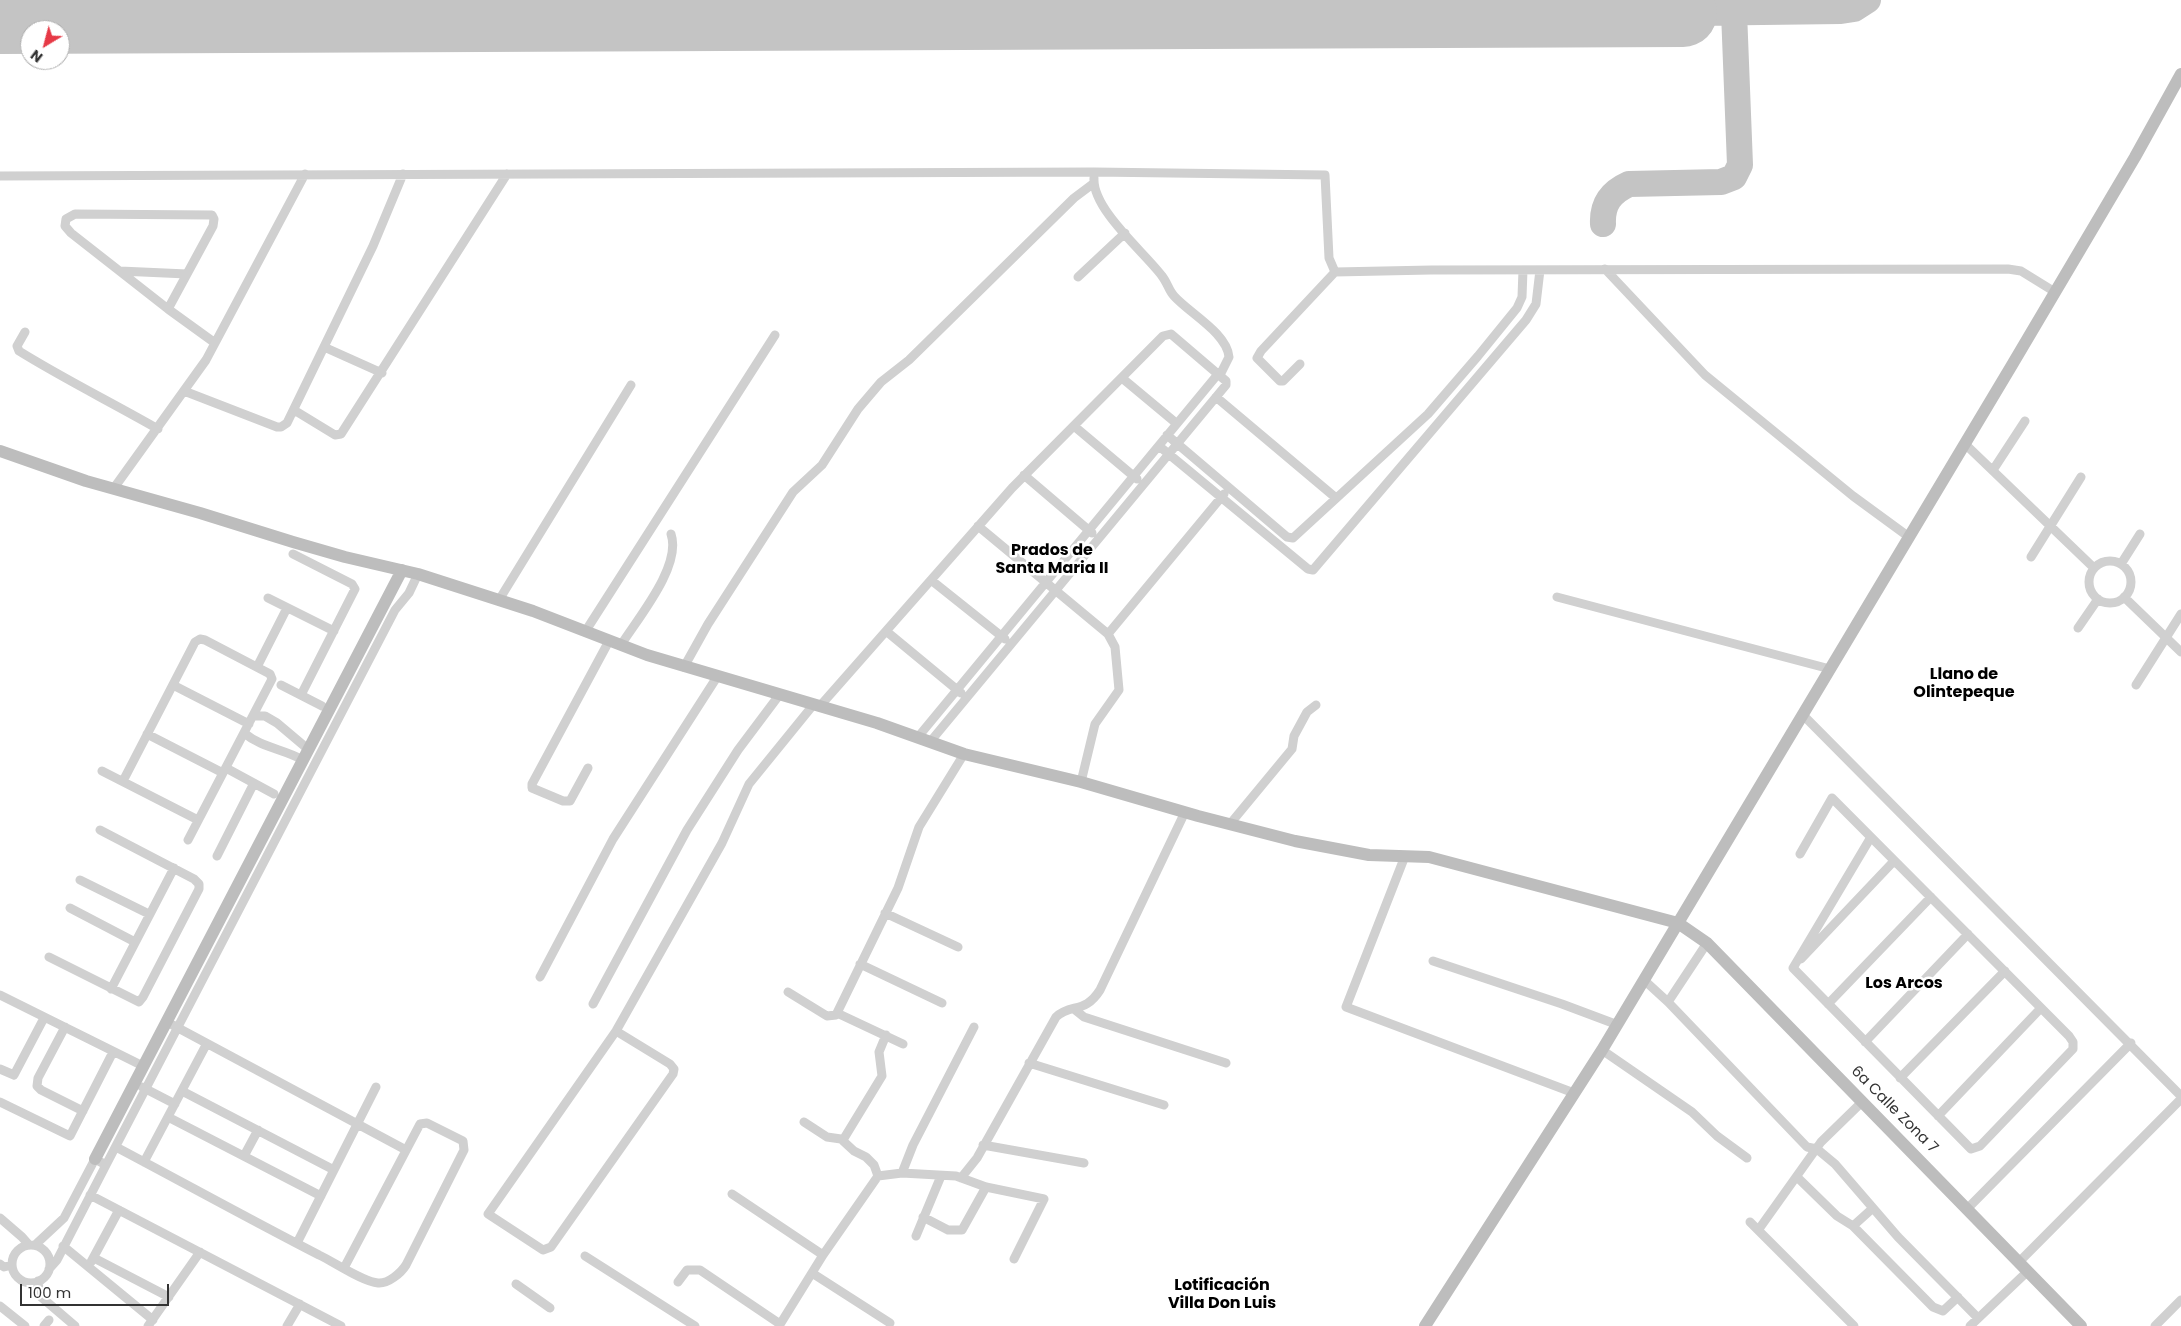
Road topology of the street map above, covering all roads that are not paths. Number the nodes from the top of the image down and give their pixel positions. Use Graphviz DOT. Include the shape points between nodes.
graph roads {
  1 [pos="2181,74"];
  2 [pos="1094,172"];
  3 [pos="305,174"];
  4 [pos="403,174"];
  5 [pos="507,174"];
  6 [pos="0,176"];
  7 [pos="1094,183"];
  8 [pos="1125,233"];
  9 [pos="1605,269"];
  10 [pos="1523,270"];
  11 [pos="1540,270"];
  12 [pos="120,272"];
  13 [pos="1335,272"];
  14 [pos="187,274"];
  15 [pos="1078,278"];
  16 [pos="2055,292"];
  17 [pos="168,309"];
  18 [pos="25,332"];
  19 [pos="775,335"];
  20 [pos="215,343"];
  21 [pos="324,347"];
  22 [pos="1478,356"];
  23 [pos="1300,364"];
  24 [pos="1488,365"];
  25 [pos="382,373"];
  26 [pos="1219,374"];
  27 [pos="1122,378"];
  28 [pos="631,385"];
  29 [pos="184,391"];
  30 [pos="1216,397"];
  31 [pos="294,410"];
  32 [pos="1428,414"];
  33 [pos="2025,421"];
  34 [pos="1176,423"];
  35 [pos="1438,423"];
  36 [pos="1417,424"];
  37 [pos="1074,426"];
  38 [pos="158,429"];
  39 [pos="1167,435"];
  40 [pos="1428,435"];
  41 [pos="1176,444"];
  42 [pos="1965,444"];
  43 [pos="1159,446"];
  44 [pos="0,451"];
  45 [pos="1168,454"];
  46 [pos="1993,470"];
  47 [pos="1024,475"];
  48 [pos="1133,475"];
  49 [pos="2081,477"];
  50 [pos="1143,484"];
  51 [pos="114,488"];
  52 [pos="1229,488"];
  53 [pos="1221,498"];
  54 [pos="1336,498"];
  55 [pos="978,526"];
  56 [pos="2051,526"];
  57 [pos="1088,530"];
  58 [pos="671,534"];
  59 [pos="2140,534"];
  60 [pos="1909,537"];
  61 [pos="1098,538"];
  62 [pos="293,554"];
  63 [pos="2031,557"];
  64 [pos="2121,564"];
  65 [pos="2094,568"];
  66 [pos="402,570"];
  67 [pos="418,574"];
  68 [pos="930,580"];
  69 [pos="1045,583"];
  70 [pos="1055,591"];
  71 [pos="1557,597"];
  72 [pos="2124,597"];
  73 [pos="268,598"];
  74 [pos="2098,599"];
  75 [pos="499,600"];
  76 [pos="287,608"];
  77 [pos="2181,614"];
  78 [pos="2078,628"];
  79 [pos="886,631"];
  80 [pos="334,632"];
  81 [pos="585,632"];
  82 [pos="1108,634"];
  83 [pos="1001,636"];
  84 [pos="2166,637"];
  85 [pos="615,643"];
  86 [pos="1011,644"];
  87 [pos="2181,652"];
  88 [pos="257,667"];
  89 [pos="684,667"];
  90 [pos="1830,669"];
  91 [pos="717,677"];
  92 [pos="2136,684"];
  93 [pos="173,685"];
  94 [pos="281,685"];
  95 [pos="957,690"];
  96 [pos="780,694"];
  97 [pos="301,695"];
  98 [pos="967,698"];
  99 [pos="817,705"];
  100 [pos="1316,705"];
  101 [pos="322,706"];
  102 [pos="1803,715"];
  103 [pos="251,720"];
  104 [pos="147,734"];
  105 [pos="244,734"];
  106 [pos="918,737"];
  107 [pos="930,742"];
  108 [pos="964,754"];
  109 [pos="306,755"];
  110 [pos="588,768"];
  111 [pos="225,770"];
  112 [pos="102,771"];
  113 [pos="123,781"];
  114 [pos="1081,782"];
  115 [pos="254,783"];
  116 [pos="274,794"];
  117 [pos="1186,812"];
  118 [pos="198,820"];
  119 [pos="1230,824"];
  120 [pos="100,830"];
  121 [pos="1870,838"];
  122 [pos="188,840"];
  123 [pos="1800,854"];
  124 [pos="217,856"];
  125 [pos="1406,856"];
  126 [pos="1894,861"];
  127 [pos="174,868"];
  128 [pos="80,880"];
  129 [pos="1931,897"];
  130 [pos="70,908"];
  131 [pos="885,913"];
  132 [pos="149,914"];
  133 [pos="1678,923"];
  134 [pos="1968,934"];
  135 [pos="135,942"];
  136 [pos="1707,943"];
  137 [pos="958,947"];
  138 [pos="48,957"];
  139 [pos="1433,961"];
  140 [pos="860,964"];
  141 [pos="1793,968"];
  142 [pos="2005,971"];
  143 [pos="540,977"];
  144 [pos="1644,980"];
  145 [pos="111,989"];
  146 [pos="788,992"];
  147 [pos="0,995"];
  148 [pos="1668,1002"];
  149 [pos="942,1003"];
  150 [pos="593,1004"];
  151 [pos="1828,1004"];
  152 [pos="2041,1008"];
  153 [pos="1074,1009"];
  154 [pos="838,1012"];
  155 [pos="44,1018"];
  156 [pos="167,1022"];
  157 [pos="1618,1025"];
  158 [pos="974,1027"];
  159 [pos="65,1028"];
  160 [pos="178,1029"];
  161 [pos="616,1031"];
  162 [pos="886,1035"];
  163 [pos="1865,1042"];
  164 [pos="2130,1043"];
  165 [pos="904,1044"];
  166 [pos="206,1045"];
  167 [pos="1602,1050"];
  168 [pos="114,1052"];
  169 [pos="1030,1063"];
  170 [pos="1226,1063"];
  171 [pos="144,1066"];
  172 [pos="0,1069"];
  173 [pos="1900,1078"];
  174 [pos="134,1085"];
  175 [pos="376,1087"];
  176 [pos="146,1088"];
  177 [pos="182,1091"];
  178 [pos="1574,1093"];
  179 [pos="2181,1097"];
  180 [pos="0,1102"];
  181 [pos="1862,1102"];
  182 [pos="175,1104"];
  183 [pos="1164,1105"];
  184 [pos="82,1111"];
  185 [pos="1938,1116"];
  186 [pos="168,1117"];
  187 [pos="804,1122"];
  188 [pos="358,1124"];
  189 [pos="258,1130"];
  190 [pos="843,1140"];
  191 [pos="983,1145"];
  192 [pos="116,1147"];
  193 [pos="1817,1149"];
  194 [pos="406,1150"];
  195 [pos="244,1156"];
  196 [pos="1747,1158"];
  197 [pos="100,1162"];
  198 [pos="144,1162"];
  199 [pos="1084,1163"];
  200 [pos="334,1170"];
  201 [pos="902,1173"];
  202 [pos="878,1176"];
  203 [pos="941,1176"];
  204 [pos="1797,1177"];
  205 [pos="961,1178"];
  206 [pos="986,1187"];
  207 [pos="732,1194"];
  208 [pos="90,1195"];
  209 [pos="321,1196"];
  210 [pos="1873,1208"];
  211 [pos="1968,1208"];
  212 [pos="118,1210"];
  213 [pos="923,1216"];
  214 [pos="0,1218"];
  215 [pos="1750,1222"];
  216 [pos="1853,1226"];
  217 [pos="1759,1229"];
  218 [pos="916,1236"];
  219 [pos="297,1243"];
  220 [pos="32,1245"];
  221 [pos="62,1246"];
  222 [pos="200,1252"];
  223 [pos="824,1254"];
  224 [pos="585,1256"];
  225 [pos="94,1258"];
  226 [pos="1014,1259"];
  227 [pos="2019,1262"];
  228 [pos="88,1266"];
  229 [pos="4,1267"];
  230 [pos="344,1268"];
  231 [pos="49,1269"];
  232 [pos="2028,1271"];
  233 [pos="812,1273"];
  234 [pos="38,1281"];
  235 [pos="678,1282"];
  236 [pos="516,1284"];
  237 [pos="1958,1296"];
  238 [pos="169,1297"];
  239 [pos="2181,1300"];
  240 [pos="300,1304"];
  241 [pos="0,1306"];
  242 [pos="550,1308"];
  243 [pos="1978,1318"];
  244 [pos="151,1323"];
  245 [pos="890,1323"];
  246 [pos="780,1325"];
  247 [pos="26,1326"];
  248 [pos="75,1326"];
  249 [pos="287,1326"];
  250 [pos="340,1326"];
  251 [pos="695,1326"];
  252 [pos="1425,1326"];
  253 [pos="1854,1326"];
  254 [pos="1970,1326"];
  255 [pos="2081,1326"];
  256 [pos="2155,1326"];
  1 -- 16 [label="street"];
  2 -- 5 [label="street"];
  2 -- 7 [label="street"];
  2 -- 13 [label="street" via="1325,175 1329,258"];
  3 -- 4 [label="street"];
  3 -- 6 [label="street"];
  3 -- 20 [label="street"];
  4 -- 5 [label="street"];
  4 -- 21 [label="street" via="373,246"];
  5 -- 25 [label="street"];
  7 -- 8 [label="street" via="1105,210"];
  7 -- 89 [label="street" via="1074,198 872,393 822,465 793,492"];
  8 -- 15 [label="street"];
  8 -- 26 [label="street" via="1164,278 1173,295 1223,341 1229,357"];
  9 -- 11 [label="street"];
  9 -- 16 [label="street" via="2008,269 2028,274"];
  9 -- 60 [label="street" via="1705,375 1848,492"];
  10 -- 11 [label="street"];
  10 -- 13 [label="street"];
  10 -- 22 [label="street" via="1520,303"];
  11 -- 24 [label="street" via="1536,304"];
  12 -- 14 [label="street"];
  12 -- 14 [label="street" via="68,229 64,223 68,217 75,214 210,214 214,222"];
  12 -- 17 [label="street"];
  13 -- 23 [label="street" via="1257,358 1280,381"];
  14 -- 17 [label="street"];
  16 -- 42 [label="street"];
  17 -- 20 [label="street"];
  18 -- 38 [label="street" via="17,346 19,350"];
  19 -- 81 [label="street"];
  20 -- 29 [label="street"];
  21 -- 25 [label="street"];
  21 -- 31 [label="street"];
  22 -- 24 [label="street"];
  22 -- 32 [label="street"];
  24 -- 35 [label="street"];
  25 -- 31 [label="street" via="341,434 335,434"];
  26 -- 27 [label="street" via="1168,334"];
  26 -- 30 [label="street" via="1227,382"];
  26 -- 34 [label="street"];
  27 -- 34 [label="street"];
  27 -- 37 [label="street"];
  28 -- 75 [label="street"];
  29 -- 31 [label="street" via="276,427 287,423"];
  29 -- 38 [label="street"];
  30 -- 41 [label="street"];
  30 -- 54 [label="street"];
  32 -- 35 [label="street"];
  32 -- 36 [label="street"];
  33 -- 46 [label="street"];
  34 -- 39 [label="street"];
  35 -- 40 [label="street"];
  36 -- 40 [label="street"];
  36 -- 54 [label="street"];
  37 -- 47 [label="street"];
  37 -- 48 [label="street"];
  38 -- 51 [label="street"];
  39 -- 41 [label="street"];
  39 -- 43 [label="street"];
  40 -- 53 [label="street" via="1313,570"];
  41 -- 45 [label="street"];
  41 -- 52 [label="street"];
  42 -- 46 [label="street"];
  42 -- 60 [label="street"];
  43 -- 45 [label="street"];
  43 -- 48 [label="street"];
  44 -- 51 [label="street, 6a Calle Zona 7"];
  45 -- 50 [label="street"];
  45 -- 53 [label="street"];
  46 -- 56 [label="street"];
  47 -- 55 [label="street"];
  47 -- 57 [label="street"];
  48 -- 50 [label="street"];
  48 -- 57 [label="street"];
  49 -- 56 [label="street"];
  50 -- 61 [label="street"];
  51 -- 66 [label="street, 6a Calle Zona 7" via="345,557"];
  52 -- 53 [label="street"];
  52 -- 54 [label="street" via="1291,538"];
  53 -- 82 [label="street"];
  55 -- 68 [label="street"];
  55 -- 69 [label="street"];
  56 -- 63 [label="street"];
  56 -- 65 [label="street"];
  57 -- 61 [label="street"];
  57 -- 69 [label="street"];
  58 -- 85 [label="street" via="673,548 668,568"];
  59 -- 64 [label="street"];
  60 -- 90 [label="street"];
  61 -- 70 [label="street"];
  62 -- 80 [label="street" via="355,588"];
  64 -- 65 [label="street" via="2107,561"];
  64 -- 72 [label="street" via="2131,579"];
  65 -- 74 [label="street" via="2089,580 2092,594"];
  66 -- 67 [label="street, 6a Calle Zona 7"];
  66 -- 109 [label="street"];
  67 -- 75 [label="street, 6a Calle Zona 7"];
  67 -- 160 [label="street" via="391,619"];
  68 -- 79 [label="street"];
  68 -- 83 [label="street"];
  69 -- 70 [label="street"];
  69 -- 83 [label="street"];
  70 -- 82 [label="street"];
  70 -- 86 [label="street"];
  71 -- 90 [label="street"];
  72 -- 74 [label="street" via="2109,603"];
  72 -- 84 [label="street"];
  73 -- 76 [label="street"];
  74 -- 78 [label="street"];
  75 -- 81 [label="street, 6a Calle Zona 7"];
  76 -- 80 [label="street"];
  76 -- 88 [label="street"];
  77 -- 84 [label="street"];
  79 -- 95 [label="street"];
  79 -- 99 [label="street"];
  80 -- 97 [label="street"];
  81 -- 85 [label="street, 6a Calle Zona 7"];
  82 -- 114 [label="street" via="1115,647 1119,690 1096,724"];
  83 -- 86 [label="street"];
  83 -- 95 [label="street"];
  84 -- 87 [label="street"];
  84 -- 92 [label="street"];
  85 -- 89 [label="street, 6a Calle Zona 7"];
  85 -- 110 [label="street" via="532,786 537,791 570,801"];
  86 -- 98 [label="street"];
  88 -- 93 [label="street" via="200,639 195,642"];
  88 -- 103 [label="street" via="270,674 272,679"];
  89 -- 91 [label="street, 6a Calle Zona 7"];
  90 -- 102 [label="street"];
  91 -- 96 [label="street, 6a Calle Zona 7"];
  91 -- 143 [label="street" via="613,839"];
  93 -- 103 [label="street"];
  93 -- 104 [label="street"];
  94 -- 97 [label="street"];
  95 -- 98 [label="street"];
  95 -- 106 [label="street"];
  96 -- 99 [label="street, 6a Calle Zona 7"];
  96 -- 150 [label="street" via="738,750 687,830"];
  97 -- 101 [label="street"];
  98 -- 107 [label="street"];
  99 -- 106 [label="street, 6a Calle Zona 7"];
  99 -- 161 [label="street" via="749,784 722,843"];
  100 -- 119 [label="street" via="1307,712 1294,736 1292,749"];
  102 -- 133 [label="street"];
  102 -- 164 [label="street"];
  103 -- 105 [label="street"];
  103 -- 109 [label="street" via="264,716 277,723"];
  104 -- 111 [label="street"];
  104 -- 113 [label="street"];
  105 -- 109 [label="street" via="269,748"];
  105 -- 111 [label="street"];
  106 -- 107 [label="street, 6a Calle Zona 7"];
  107 -- 108 [label="street, 6a Calle Zona 7"];
  108 -- 114 [label="street, 6a Calle Zona 7"];
  108 -- 131 [label="street" via="916,834 898,888"];
  109 -- 156 [label="street"];
  111 -- 115 [label="street"];
  111 -- 118 [label="street"];
  112 -- 113 [label="street"];
  113 -- 118 [label="street"];
  114 -- 117 [label="street, 6a Calle Zona 7"];
  115 -- 116 [label="street"];
  115 -- 124 [label="street"];
  117 -- 119 [label="street, 6a Calle Zona 7"];
  117 -- 153 [label="street" via="1100,990 1086,1006"];
  118 -- 122 [label="street"];
  119 -- 125 [label="street, 6a Calle Zona 7" via="1324,848"];
  120 -- 127 [label="street"];
  121 -- 123 [label="street" via="1832,798"];
  121 -- 126 [label="street"];
  121 -- 141 [label="street"];
  125 -- 133 [label="street, 6a Calle Zona 7" via="1451,862"];
  125 -- 178 [label="street" via="1346,1007"];
  126 -- 129 [label="street"];
  126 -- 141 [label="street"];
  127 -- 132 [label="street"];
  127 -- 145 [label="street" via="200,886 172,944 140,1001"];
  128 -- 132 [label="street"];
  129 -- 134 [label="street"];
  129 -- 151 [label="street"];
  130 -- 135 [label="street"];
  131 -- 137 [label="street"];
  131 -- 140 [label="street"];
  132 -- 135 [label="street"];
  133 -- 136 [label="street, 6a Calle Zona 7"];
  133 -- 144 [label="street"];
  134 -- 142 [label="street"];
  134 -- 163 [label="street"];
  135 -- 145 [label="street"];
  136 -- 148 [label="street"];
  136 -- 181 [label="street, 6a Calle Zona 7"];
  138 -- 145 [label="street"];
  139 -- 157 [label="street"];
  140 -- 149 [label="street"];
  140 -- 154 [label="street"];
  141 -- 151 [label="street"];
  142 -- 152 [label="street"];
  142 -- 173 [label="street"];
  144 -- 148 [label="street"];
  144 -- 157 [label="street"];
  146 -- 154 [label="street" via="827,1016 833,1017"];
  147 -- 155 [label="street"];
  148 -- 193 [label="street" via="1807,1147"];
  151 -- 163 [label="street"];
  152 -- 185 [label="street"];
  152 -- 185 [label="street" via="2073,1042 2073,1049 2062,1062 1977,1148 1968,1147"];
  153 -- 169 [label="street" via="1056,1018"];
  153 -- 170 [label="street" via="1084,1017"];
  154 -- 162 [label="street"];
  155 -- 159 [label="street"];
  155 -- 172 [label="street" via="14,1075"];
  156 -- 160 [label="street"];
  156 -- 171 [label="street"];
  157 -- 167 [label="street"];
  158 -- 201 [label="street" via="913,1145"];
  159 -- 168 [label="street"];
  159 -- 184 [label="street" via="38,1078 37,1086"];
  160 -- 166 [label="street"];
  160 -- 176 [label="street"];
  161 -- 161 [label="street" via="670,1064 673,1074 551,1247 543,1250 488,1214"];
  162 -- 165 [label="street"];
  162 -- 190 [label="street" via="879,1052 882,1076"];
  163 -- 173 [label="street"];
  164 -- 179 [label="street"];
  164 -- 211 [label="street"];
  166 -- 177 [label="street"];
  166 -- 188 [label="street"];
  167 -- 178 [label="street"];
  167 -- 196 [label="street" via="1692,1112"];
  168 -- 171 [label="street"];
  168 -- 184 [label="street"];
  169 -- 183 [label="street"];
  169 -- 191 [label="street"];
  171 -- 174 [label="street"];
  173 -- 185 [label="street"];
  174 -- 176 [label="street"];
  174 -- 197 [label="street"];
  175 -- 188 [label="street"];
  176 -- 182 [label="street"];
  176 -- 192 [label="street"];
  177 -- 182 [label="street"];
  177 -- 189 [label="street"];
  178 -- 252 [label="street"];
  179 -- 227 [label="street"];
  180 -- 184 [label="street" via="70,1136"];
  181 -- 193 [label="street"];
  181 -- 211 [label="street, 6a Calle Zona 7"];
  182 -- 186 [label="street"];
  186 -- 195 [label="street"];
  186 -- 198 [label="street"];
  187 -- 190 [label="street" via="827,1137"];
  188 -- 194 [label="street"];
  188 -- 200 [label="street"];
  189 -- 195 [label="street"];
  189 -- 200 [label="street"];
  190 -- 202 [label="street" via="871,1161"];
  191 -- 199 [label="street"];
  191 -- 205 [label="street"];
  192 -- 197 [label="street"];
  192 -- 198 [label="street"];
  193 -- 204 [label="street"];
  193 -- 210 [label="street" via="1835,1164"];
  194 -- 230 [label="street"];
  194 -- 230 [label="street" via="418,1126 424,1122 465,1145 403,1270 387,1281 377,1283"];
  195 -- 209 [label="street"];
  197 -- 208 [label="street"];
  197 -- 220 [label="street" via="64,1218"];
  198 -- 219 [label="street"];
  200 -- 209 [label="street"];
  201 -- 202 [label="street"];
  201 -- 203 [label="street"];
  202 -- 223 [label="street"];
  203 -- 205 [label="street"];
  203 -- 213 [label="street"];
  204 -- 216 [label="street" via="1837,1216"];
  204 -- 217 [label="street"];
  205 -- 206 [label="street"];
  206 -- 213 [label="street" via="962,1230 948,1230"];
  206 -- 226 [label="street" via="1044,1199"];
  207 -- 223 [label="street"];
  208 -- 212 [label="street"];
  208 -- 221 [label="street"];
  209 -- 219 [label="street"];
  210 -- 216 [label="street"];
  210 -- 237 [label="street" via="1941,1282"];
  211 -- 227 [label="street, 6a Calle Zona 7"];
  212 -- 222 [label="street"];
  212 -- 225 [label="street"];
  213 -- 218 [label="street"];
  214 -- 220 [label="street"];
  215 -- 217 [label="street"];
  216 -- 237 [label="street" via="1938,1310 1945,1310"];
  217 -- 253 [label="street"];
  219 -- 230 [label="street"];
  220 -- 229 [label="street" via="15,1254"];
  220 -- 231 [label="street" via="41,1248 48,1257"];
  221 -- 228 [label="street"];
  221 -- 231 [label="street" via="57,1260"];
  222 -- 238 [label="street"];
  222 -- 240 [label="street"];
  223 -- 233 [label="street"];
  224 -- 251 [label="street"];
  225 -- 228 [label="street"];
  225 -- 238 [label="street"];
  227 -- 232 [label="street, 6a Calle Zona 7"];
  228 -- 244 [label="street"];
  229 -- 234 [label="street" via="26,1282"];
  231 -- 234 [label="street"];
  232 -- 243 [label="street"];
  232 -- 255 [label="street, 6a Calle Zona 7"];
  233 -- 245 [label="street"];
  233 -- 246 [label="street"];
  234 -- 248 [label="street" via="40,1296"];
  235 -- 246 [label="street" via="687,1270 700,1270"];
  236 -- 242 [label="street"];
  237 -- 243 [label="street"];
  238 -- 244 [label="street"];
  239 -- 256 [label="street"];
  240 -- 249 [label="street"];
  240 -- 250 [label="street"];
  241 -- 247 [label="street"];
  243 -- 254 [label="street"];
}
